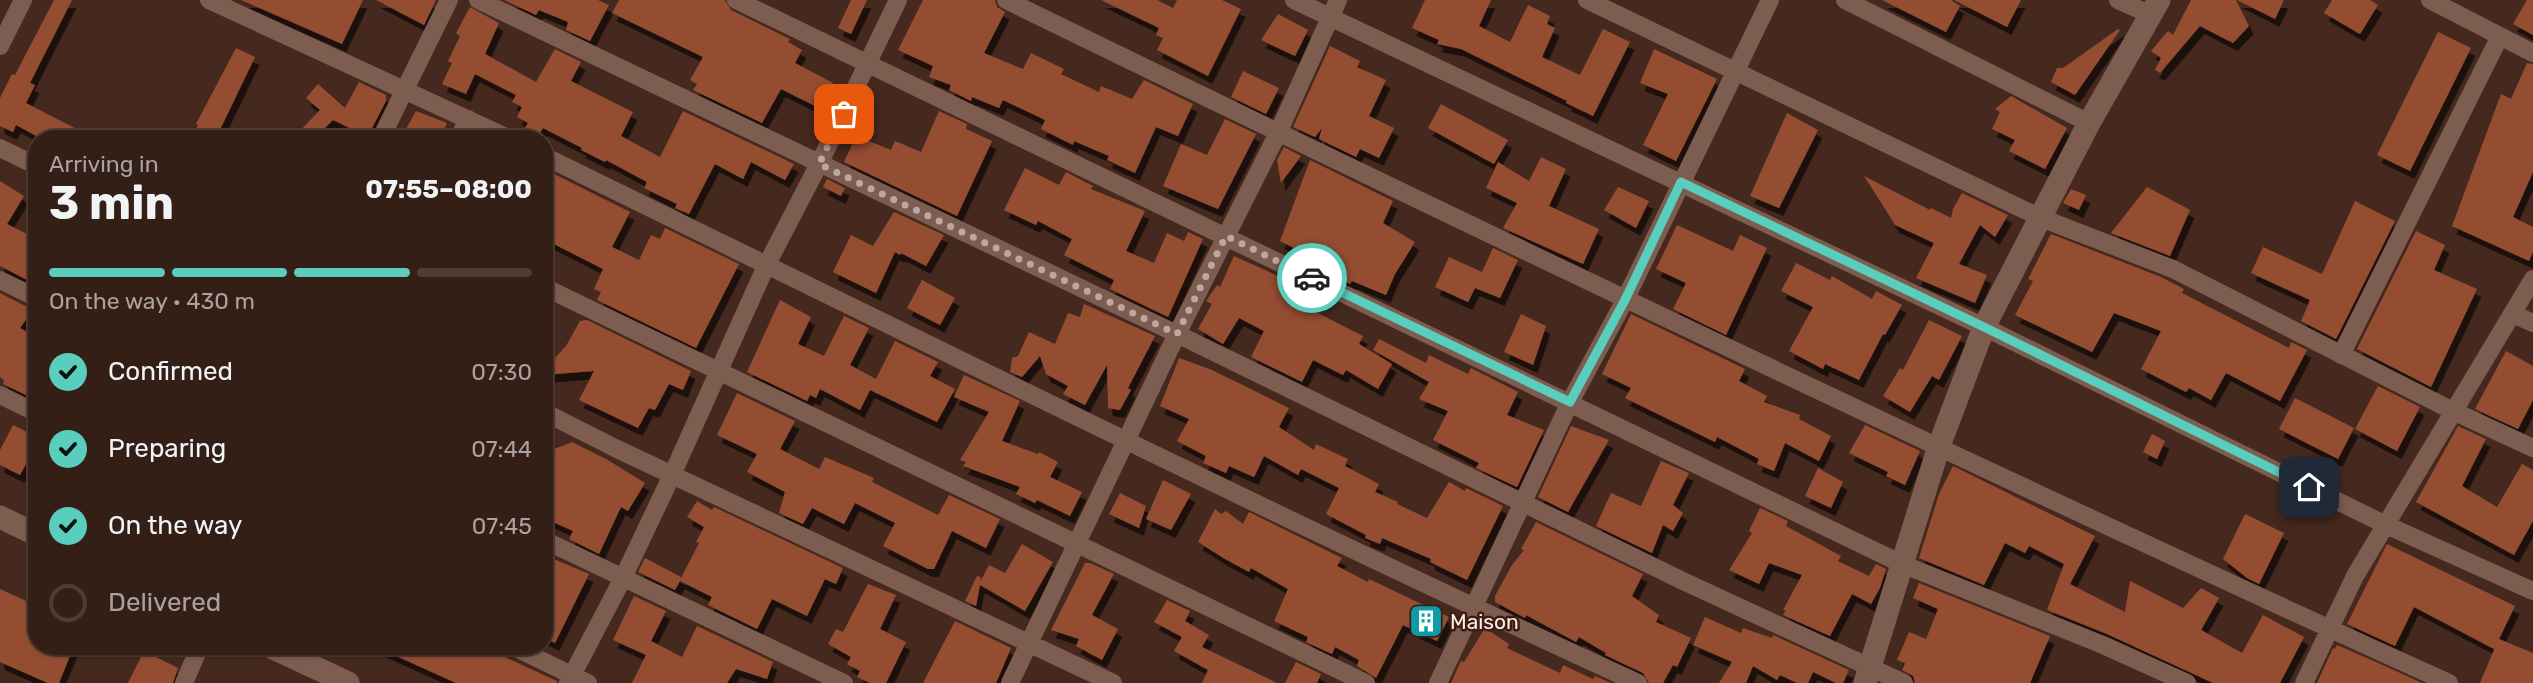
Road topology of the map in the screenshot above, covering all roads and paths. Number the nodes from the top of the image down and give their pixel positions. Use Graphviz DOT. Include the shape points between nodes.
graph roads {
  1 [pos="23,0"];
  2 [pos="209,0"];
  3 [pos="449,0"];
  4 [pos="478,0"];
  5 [pos="736,0"];
  6 [pos="898,0"];
  7 [pos="1006,0"];
  8 [pos="1294,0"];
  9 [pos="1338,0"];
  10 [pos="1587,0"];
  11 [pos="1770,0"];
  12 [pos="1845,0"];
  13 [pos="2118,0"];
  14 [pos="2430,0"];
  15 [pos="2155,8"];
  16 [pos="1329,18"];
  17 [pos="5,25"];
  18 [pos="2500,36"];
  19 [pos="0,46"];
  20 [pos="2533,53"];
  21 [pos="869,64"];
  22 [pos="1734,71"];
  23 [pos="403,90"];
  24 [pos="468,119"];
  25 [pos="2089,123"];
  26 [pos="385,130"];
  27 [pos="463,130"];
  28 [pos="491,130"];
  29 [pos="1278,132"];
  30 [pos="0,148"];
  31 [pos="553,160"];
  32 [pos="28,162"];
  33 [pos="819,164"];
  34 [pos="1681,182"];
  35 [pos="2041,218"];
  36 [pos="1226,236"];
  37 [pos="765,266"];
  38 [pos="2533,279"];
  39 [pos="0,280"];
  40 [pos="553,291"];
  41 [pos="28,294"];
  42 [pos="1625,300"];
  43 [pos="2513,314"];
  44 [pos="2533,323"];
  45 [pos="1984,327"];
  46 [pos="1177,334"];
  47 [pos="2342,355"];
  48 [pos="719,370"];
  49 [pos="0,395"];
  50 [pos="1570,402"];
  51 [pos="28,409"];
  52 [pos="2453,411"];
  53 [pos="553,416"];
  54 [pos="1126,439"];
  55 [pos="1939,446"];
  56 [pos="2533,448"];
  57 [pos="672,475"];
  58 [pos="1522,502"];
  59 [pos="0,517"];
  60 [pos="2384,524"];
  61 [pos="28,531"];
  62 [pos="1075,542"];
  63 [pos="553,544"];
  64 [pos="1902,564"];
  65 [pos="622,578"];
  66 [pos="2533,592"];
  67 [pos="1472,607"];
  68 [pos="2330,629"];
  69 [pos="1029,643"];
  70 [pos="196,655"];
  71 [pos="288,655"];
  72 [pos="528,655"];
  73 [pos="1868,676"];
  74 [pos="570,679"];
  75 [pos="184,683"];
  76 [pos="348,683"];
  77 [pos="588,683"];
  78 [pos="844,683"];
  79 [pos="1010,683"];
  80 [pos="1113,683"];
  81 [pos="1366,683"];
  82 [pos="1438,683"];
  83 [pos="1638,683"];
  84 [pos="1904,683"];
  85 [pos="2186,683"];
  86 [pos="2304,683"];
  87 [pos="2449,683"];
  1 -- 17 [label="street"];
  2 -- 23 [label="street"];
  3 -- 23 [label="street"];
  4 -- 33 [label="street"];
  5 -- 21 [label="street"];
  6 -- 21 [label="street"];
  7 -- 29 [label="street"];
  8 -- 16 [label="street"];
  9 -- 16 [label="street"];
  10 -- 22 [label="street"];
  11 -- 22 [label="street"];
  12 -- 25 [label="street"];
  13 -- 15 [label="street"];
  14 -- 18 [label="street"];
  15 -- 25 [label="street"];
  16 -- 29 [label="street"];
  16 -- 34 [label="street"];
  17 -- 19 [label="street"];
  18 -- 20 [label="street"];
  18 -- 47 [label="street"];
  21 -- 33 [label="street"];
  21 -- 36 [label="street"];
  22 -- 34 [label="street"];
  22 -- 35 [label="street"];
  23 -- 24 [label="street"];
  23 -- 26 [label="street"];
  24 -- 27 [label="street"];
  24 -- 28 [label="street"];
  25 -- 35 [label="street"];
  29 -- 36 [label="street"];
  29 -- 42 [label="street"];
  30 -- 32 [label="street"];
  31 -- 37 [label="street"];
  33 -- 37 [label="street"];
  33 -- 46 [label="street"];
  34 -- 42 [label="street"];
  34 -- 45 [label="street"];
  35 -- 45 [label="street"];
  35 -- 47 [label="street" via="2173,269"];
  36 -- 46 [label="street"];
  36 -- 50 [label="street"];
  37 -- 48 [label="street"];
  37 -- 54 [label="street"];
  38 -- 43 [label="street"];
  39 -- 41 [label="street"];
  40 -- 48 [label="street"];
  42 -- 50 [label="street"];
  42 -- 55 [label="street"];
  43 -- 44 [label="street"];
  43 -- 52 [label="street"];
  45 -- 55 [label="street"];
  45 -- 60 [label="street"];
  46 -- 54 [label="street"];
  46 -- 58 [label="street"];
  47 -- 52 [label="street"];
  48 -- 57 [label="street"];
  48 -- 62 [label="street"];
  49 -- 51 [label="street"];
  50 -- 58 [label="street"];
  50 -- 64 [label="street"];
  52 -- 56 [label="street"];
  52 -- 60 [label="street"];
  53 -- 57 [label="street"];
  54 -- 62 [label="street"];
  54 -- 67 [label="street"];
  55 -- 64 [label="street"];
  55 -- 68 [label="street"];
  57 -- 65 [label="street"];
  57 -- 69 [label="street"];
  58 -- 67 [label="street"];
  58 -- 73 [label="street"];
  59 -- 61 [label="street"];
  60 -- 66 [label="street"];
  60 -- 68 [label="street"];
  62 -- 69 [label="street"];
  62 -- 81 [label="street"];
  63 -- 65 [label="street"];
  64 -- 73 [label="street"];
  64 -- 85 [label="street"];
  65 -- 74 [label="street"];
  65 -- 78 [label="street"];
  67 -- 82 [label="street"];
  67 -- 83 [label="street"];
  68 -- 86 [label="street"];
  68 -- 87 [label="street"];
  69 -- 79 [label="street"];
  69 -- 80 [label="street"];
  70 -- 75 [label="street"];
  71 -- 76 [label="street"];
  72 -- 74 [label="street"];
  73 -- 84 [label="street"];
  74 -- 77 [label="street"];
}
